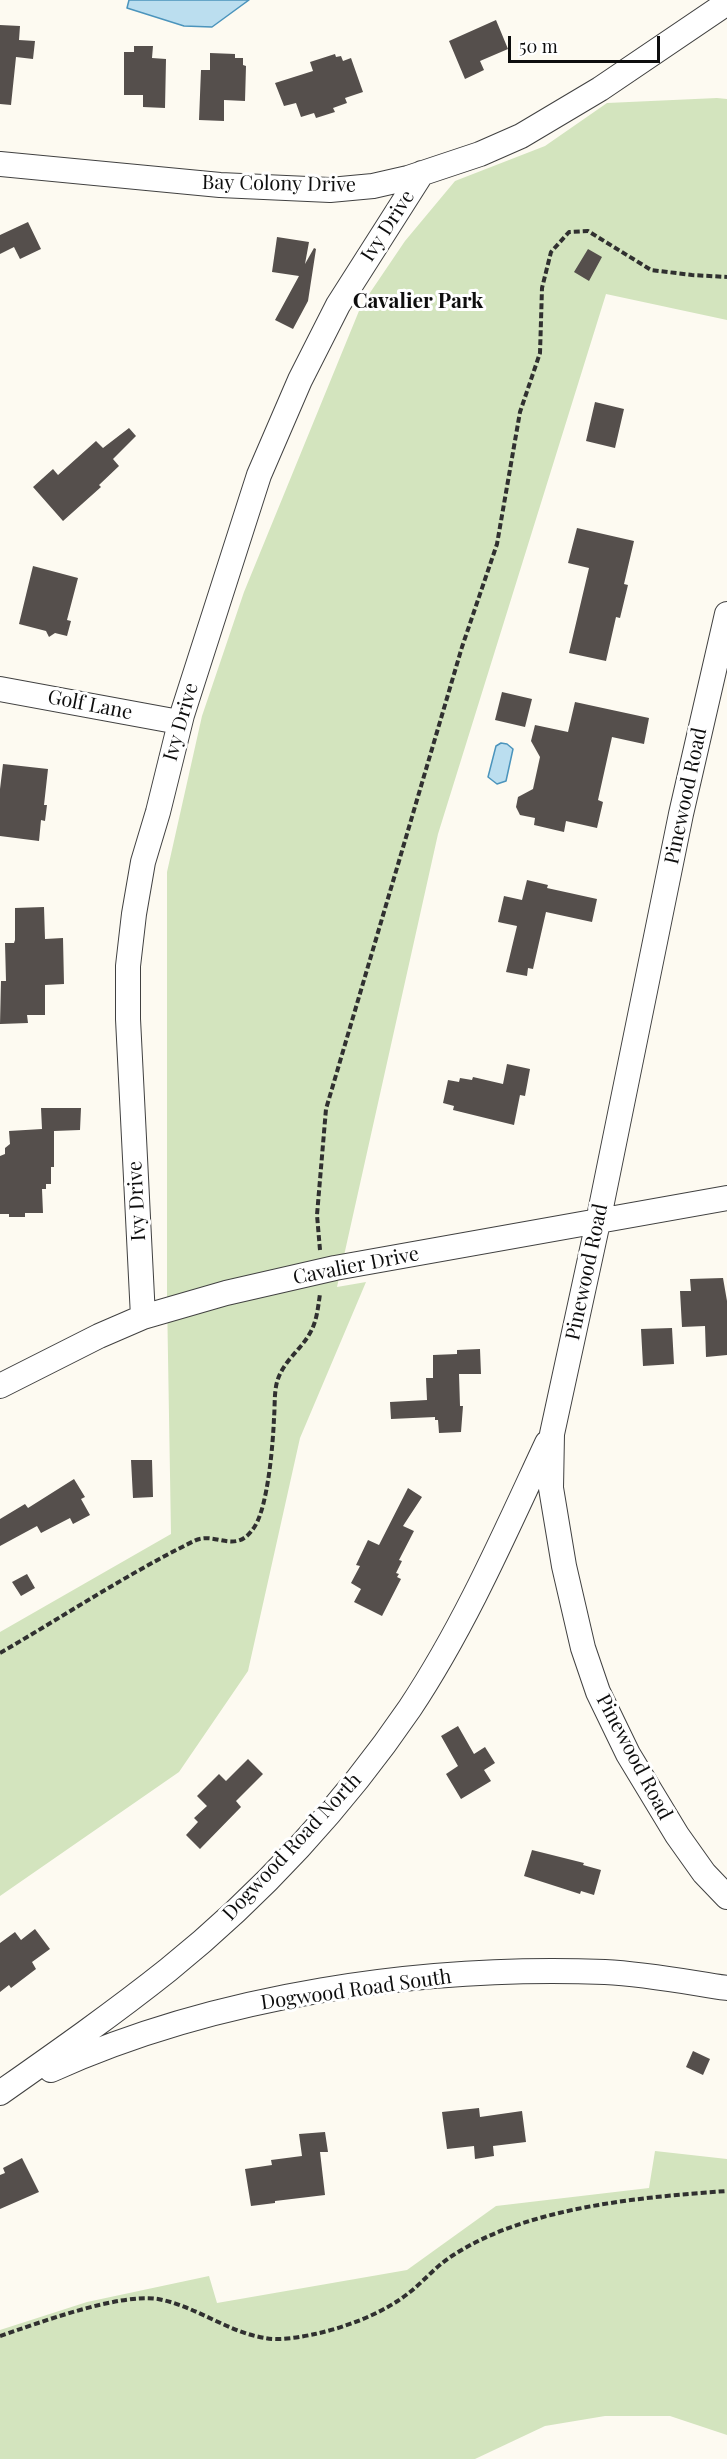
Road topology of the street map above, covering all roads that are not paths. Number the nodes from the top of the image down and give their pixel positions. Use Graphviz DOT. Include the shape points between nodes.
graph roads {
  1 [pos="727,3"];
  2 [pos="0,164"];
  3 [pos="422,174"];
  4 [pos="727,614"];
  5 [pos="0,689"];
  6 [pos="179,722"];
  7 [pos="727,1198"];
  8 [pos="598,1222"];
  9 [pos="143,1317"];
  10 [pos="0,1386"];
  11 [pos="552,1434"];
  12 [pos="727,1897"];
  13 [pos="727,1988"];
  14 [pos="0,2093"];
  1 -- 3 [label="street, Bay Colony Drive" via="600,89 521,136"];
  2 -- 3 [label="street, Bay Colony Drive" via="220,185 330,190 373,186"];
  3 -- 6 [label="street, Ivy Drive" via="338,305 300,380 259,475"];
  4 -- 8 [label="street, Pinewood Road" via="681,814"];
  5 -- 6 [label="street, Golf Lane"];
  6 -- 9 [label="street, Ivy Drive" via="143,862 128,966"];
  7 -- 8 [label="street, Cavalier Drive"];
  8 -- 9 [label="street, Cavalier Drive" via="321,1271"];
  8 -- 11 [label="street, Pinewood Road"];
  9 -- 10 [label="street, Cavalier Drive"];
  11 -- 12 [label="street, Pinewood Road" via="551,1488 564,1566 598,1692 628,1754 676,1835"];
  11 -- 14 [label="street, Dogwood Road North" via="448,1646 368,1766 274,1872 212,1933 102,2020"];
  13 -- 14 [label="street, Dogwood Road South" via="608,1972 553,1971 461,1975 349,1988 232,2009 176,2024 93,2051"];
}
